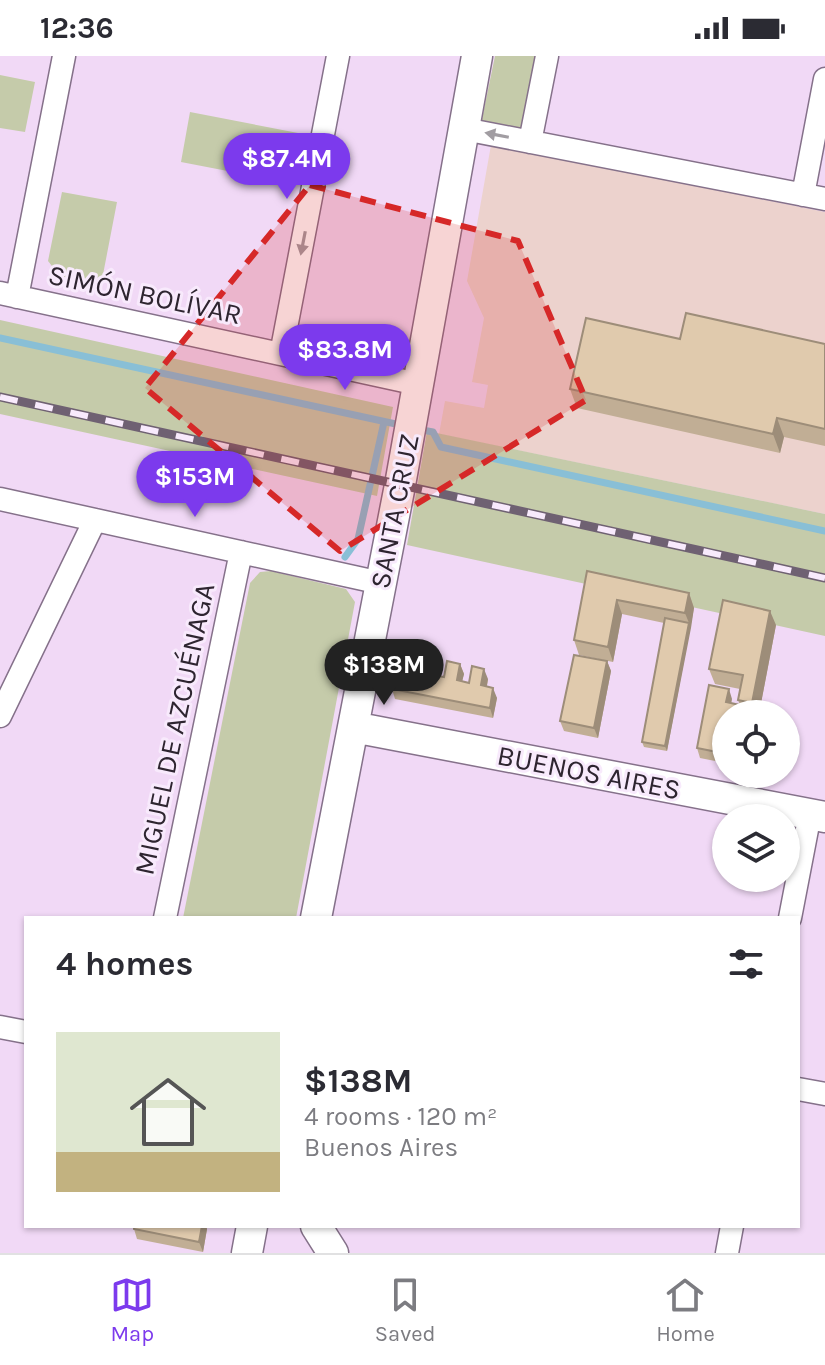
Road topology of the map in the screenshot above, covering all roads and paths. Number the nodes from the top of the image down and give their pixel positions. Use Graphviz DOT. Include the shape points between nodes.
graph roads {
  1 [pos="64,56"];
  2 [pos="338,56"];
  3 [pos="477,56"];
  4 [pos="547,56"];
  5 [pos="825,79"];
  6 [pos="464,129"];
  7 [pos="530,142"];
  8 [pos="814,197"];
  9 [pos="8,295"];
  10 [pos="281,354"];
  11 [pos="418,384"];
  12 [pos="0,499"];
  13 [pos="95,520"];
  14 [pos="241,552"];
  15 [pos="381,583"];
  16 [pos="0,716"];
  17 [pos="353,727"];
  18 [pos="818,816"];
  19 [pos="165,916"];
  20 [pos="316,916"];
  21 [pos="791,916"];
  22 [pos="0,1027"];
  23 [pos="24,1032"];
  24 [pos="800,1089"];
  25 [pos="825,1094"];
  26 [pos="317,1228"];
  27 [pos="732,1228"];
  28 [pos="334,1253"];
  29 [pos="727,1253"];
  1 -- 9 [label="street"];
  2 -- 10 [label="street, one-way"];
  3 -- 6 [label="main road, SANTA CRUZ"];
  4 -- 7 [label="street"];
  5 -- 8 [label="street"];
  7 -- 6 [label="street, one-way"];
  6 -- 11 [label="main road, SANTA CRUZ"];
  7 -- 8 [label="street"];
  9 -- 10 [label="street, SIMÓN BOLÍVAR"];
  10 -- 11 [label="street, SIMÓN BOLÍVAR"];
  11 -- 15 [label="main road, SANTA CRUZ"];
  12 -- 13 [label="street"];
  13 -- 14 [label="street"];
  13 -- 16 [label="street"];
  14 -- 15 [label="street"];
  14 -- 19 [label="street, MIGUEL DE AZCUÉNAGA"];
  15 -- 17 [label="main road, SANTA CRUZ"];
  17 -- 18 [label="main road, BUENOS AIRES"];
  17 -- 20 [label="main road, SANTA CRUZ"];
  18 -- 21 [label="street"];
  22 -- 23 [label="street"];
  24 -- 25 [label="street"];
  26 -- 28 [label="main road"];
  27 -- 29 [label="street"];
}
